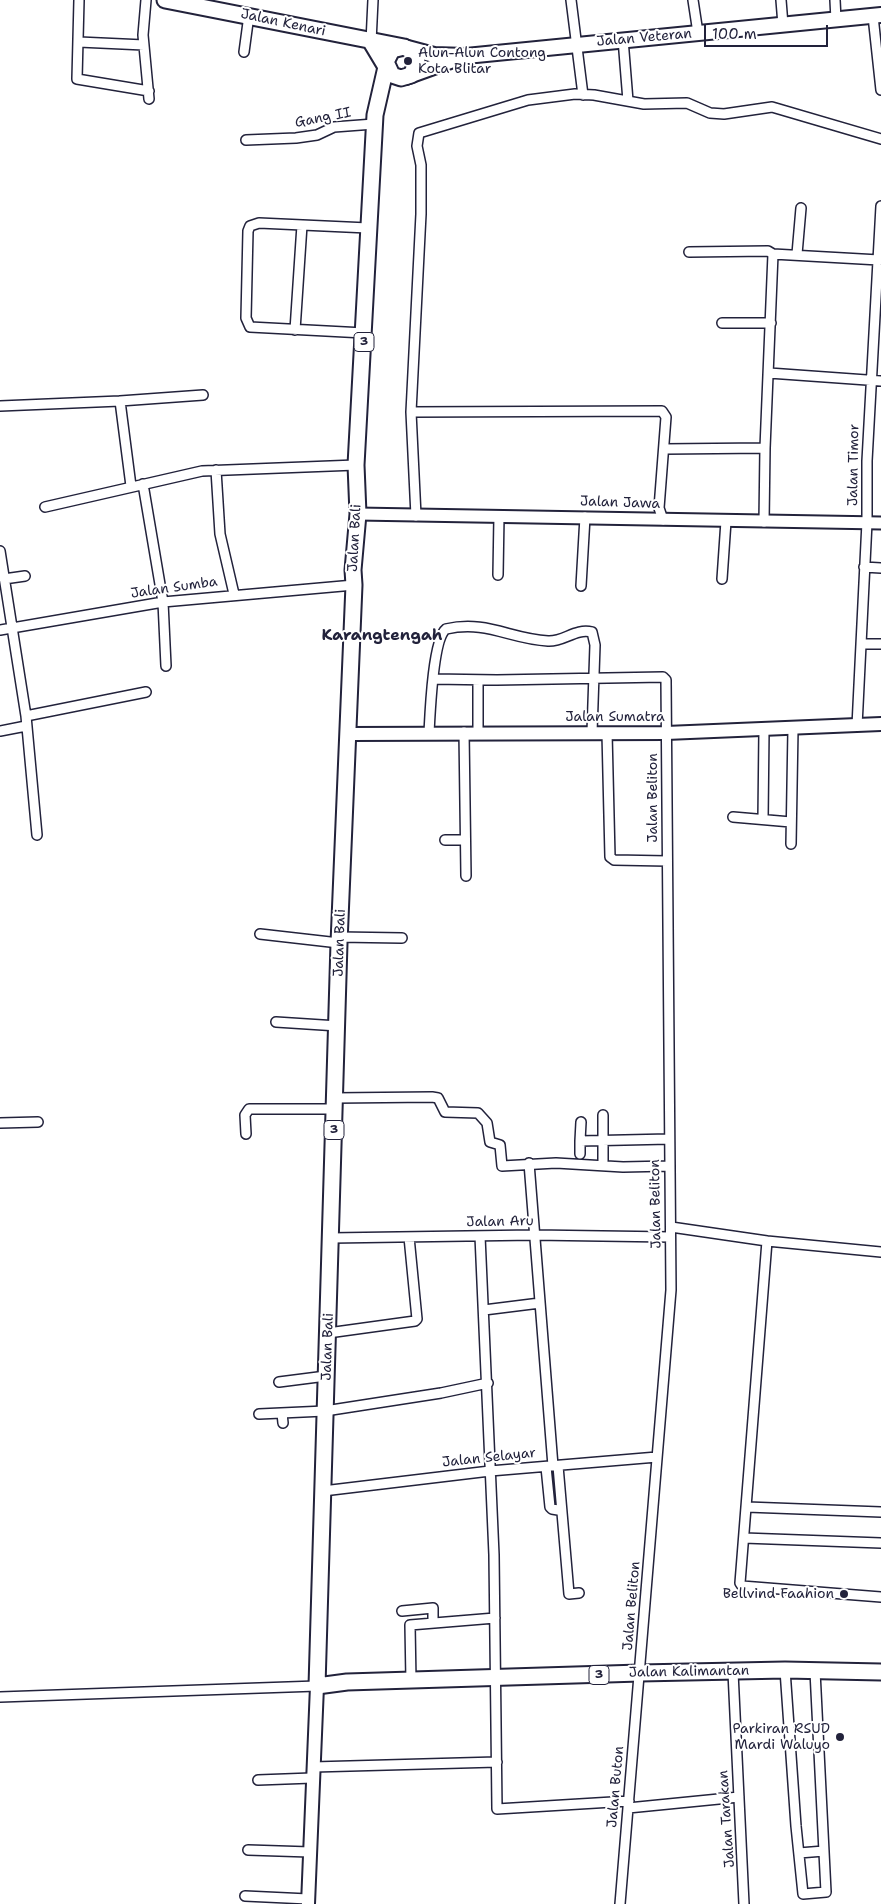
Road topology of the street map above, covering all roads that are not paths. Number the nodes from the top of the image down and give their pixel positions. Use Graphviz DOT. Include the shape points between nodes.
graph roads {
  1 [pos="79,0"];
  2 [pos="146,0"];
  3 [pos="165,0"];
  4 [pos="373,0"];
  5 [pos="571,0"];
  6 [pos="694,0"];
  7 [pos="780,0"];
  8 [pos="836,0"];
  9 [pos="215,5"];
  10 [pos="248,16"];
  11 [pos="877,16"];
  12 [pos="836,20"];
  13 [pos="783,25"];
  14 [pos="698,33"];
  15 [pos="623,39"];
  16 [pos="79,42"];
  17 [pos="372,42"];
  18 [pos="144,45"];
  19 [pos="577,45"];
  20 [pos="404,47"];
  21 [pos="244,52"];
  22 [pos="466,56"];
  23 [pos="386,67"];
  24 [pos="406,77"];
  25 [pos="881,90"];
  26 [pos="582,91"];
  27 [pos="628,98"];
  28 [pos="375,119"];
  29 [pos="881,139"];
  30 [pos="246,140"];
  31 [pos="881,206"];
  32 [pos="801,208"];
  33 [pos="302,225"];
  34 [pos="368,228"];
  35 [pos="688,252"];
  36 [pos="773,254"];
  37 [pos="797,254"];
  38 [pos="879,260"];
  39 [pos="879,301"];
  40 [pos="722,323"];
  41 [pos="771,323"];
  42 [pos="295,330"];
  43 [pos="364,334"];
  44 [pos="769,373"];
  45 [pos="876,381"];
  46 [pos="203,394"];
  47 [pos="120,401"];
  48 [pos="0,406"];
  49 [pos="411,412"];
  50 [pos="765,448"];
  51 [pos="665,449"];
  52 [pos="356,465"];
  53 [pos="216,470"];
  54 [pos="143,484"];
  55 [pos="131,486"];
  56 [pos="45,507"];
  57 [pos="358,514"];
  58 [pos="416,516"];
  59 [pos="499,516"];
  60 [pos="585,517"];
  61 [pos="663,520"];
  62 [pos="726,521"];
  63 [pos="764,522"];
  64 [pos="867,522"];
  65 [pos="881,523"];
  66 [pos="0,552"];
  67 [pos="864,567"];
  68 [pos="881,568"];
  69 [pos="498,575"];
  70 [pos="25,576"];
  71 [pos="353,576"];
  72 [pos="4,579"];
  73 [pos="722,579"];
  74 [pos="581,586"];
  75 [pos="234,594"];
  76 [pos="163,602"];
  77 [pos="12,628"];
  78 [pos="0,630"];
  79 [pos="861,644"];
  80 [pos="881,644"];
  81 [pos="166,666"];
  82 [pos="595,678"];
  83 [pos="433,679"];
  84 [pos="478,680"];
  85 [pos="146,692"];
  86 [pos="26,721"];
  87 [pos="881,724"];
  88 [pos="857,726"];
  89 [pos="793,729"];
  90 [pos="0,730"];
  91 [pos="764,730"];
  92 [pos="464,732"];
  93 [pos="478,732"];
  94 [pos="592,732"];
  95 [pos="429,733"];
  96 [pos="607,733"];
  97 [pos="666,733"];
  98 [pos="349,734"];
  99 [pos="733,817"];
  100 [pos="763,820"];
  101 [pos="791,822"];
  102 [pos="37,835"];
  103 [pos="445,840"];
  104 [pos="465,840"];
  105 [pos="791,844"];
  106 [pos="667,861"];
  107 [pos="466,876"];
  108 [pos="260,934"];
  109 [pos="402,938"];
  110 [pos="339,940"];
  111 [pos="276,1022"];
  112 [pos="338,1026"];
  113 [pos="335,1104"];
  114 [pos="603,1115"];
  115 [pos="38,1122"];
  116 [pos="581,1122"];
  117 [pos="0,1123"];
  118 [pos="246,1134"];
  119 [pos="668,1139"];
  120 [pos="603,1140"];
  121 [pos="580,1141"];
  122 [pos="580,1154"];
  123 [pos="603,1162"];
  124 [pos="529,1163"];
  125 [pos="669,1166"];
  126 [pos="671,1227"];
  127 [pos="534,1235"];
  128 [pos="480,1236"];
  129 [pos="409,1237"];
  130 [pos="670,1237"];
  131 [pos="331,1238"];
  132 [pos="767,1241"];
  133 [pos="881,1252"];
  134 [pos="540,1304"];
  135 [pos="484,1310"];
  136 [pos="328,1333"];
  137 [pos="326,1376"];
  138 [pos="279,1382"];
  139 [pos="488,1383"];
  140 [pos="325,1411"];
  141 [pos="282,1413"];
  142 [pos="259,1414"];
  143 [pos="283,1423"];
  144 [pos="658,1457"];
  145 [pos="552,1466"];
  146 [pos="490,1471"];
  147 [pos="323,1491"];
  148 [pos="747,1507"];
  149 [pos="558,1510"];
  150 [pos="881,1512"];
  151 [pos="744,1538"];
  152 [pos="881,1543"];
  153 [pos="579,1593"];
  154 [pos="881,1597"];
  155 [pos="402,1611"];
  156 [pos="495,1618"];
  157 [pos="434,1624"];
  158 [pos="785,1670"];
  159 [pos="815,1671"];
  160 [pos="733,1672"];
  161 [pos="881,1672"];
  162 [pos="640,1673"];
  163 [pos="495,1679"];
  164 [pos="411,1681"];
  165 [pos="317,1686"];
  166 [pos="0,1697"];
  167 [pos="497,1762"];
  168 [pos="313,1772"];
  169 [pos="258,1780"];
  170 [pos="739,1797"];
  171 [pos="628,1805"];
  172 [pos="248,1850"];
  173 [pos="824,1850"];
  174 [pos="310,1852"];
  175 [pos="799,1853"];
  176 [pos="245,1896"];
  177 [pos="308,1901"];
  178 [pos="620,1904"];
  179 [pos="744,1904"];
  1 -- 16 [label="street"];
  2 -- 18 [label="street"];
  3 -- 9 [label="highway, Jalan Kenari"];
  4 -- 17 [label="street"];
  5 -- 19 [label="street"];
  6 -- 14 [label="street"];
  7 -- 13 [label="street"];
  8 -- 12 [label="street"];
  9 -- 10 [label="highway, Jalan Kenari"];
  10 -- 17 [label="highway, Jalan Kenari"];
  10 -- 21 [label="street"];
  11 -- 12 [label="main road, Jalan Veteran"];
  11 -- 25 [label="street"];
  12 -- 13 [label="main road, Jalan Veteran"];
  13 -- 14 [label="main road, Jalan Veteran"];
  14 -- 15 [label="main road, Jalan Veteran"];
  15 -- 19 [label="main road, Jalan Veteran"];
  15 -- 27 [label="street"];
  16 -- 18 [label="street"];
  16 -- 18 [label="street" via="77,78 149,95"];
  17 -- 20 [label="highway, Jalan Kenari"];
  17 -- 23 [label="highway"];
  19 -- 22 [label="main road, Jalan Veteran"];
  19 -- 26 [label="street"];
  20 -- 22 [label="main road, Jalan Veteran" via="434,55"];
  20 -- 23 [label="highway, 3" via="392,50"];
  20 -- 24 [label="highway, 3" via="413,52 417,62 414,71"];
  22 -- 24 [label="main road, Jalan Veteran"];
  23 -- 24 [label="highway" via="396,77"];
  23 -- 28 [label="highway, 3"];
  24 -- 28 [label="highway, 3" via="390,90"];
  26 -- 27 [label="street"];
  26 -- 49 [label="street" via="521,102 423,130 417,136 421,205"];
  27 -- 29 [label="street" via="644,104 687,103 710,113 724,114 772,107"];
  28 -- 30 [label="street, Gang II" via="334,127 317,135"];
  28 -- 34 [label="highway, Jalan Bali / 3"];
  31 -- 38 [label="street, Jalan Timor"];
  32 -- 37 [label="street"];
  33 -- 34 [label="street"];
  33 -- 42 [label="street"];
  33 -- 42 [label="street" via="259,222 250,226 248,231 246,324 255,328"];
  34 -- 43 [label="highway, Jalan Bali / 3"];
  35 -- 36 [label="street" via="768,251"];
  36 -- 37 [label="street"];
  36 -- 41 [label="street"];
  37 -- 38 [label="street"];
  38 -- 39 [label="street, Jalan Timor"];
  39 -- 45 [label="street, Jalan Timor"];
  40 -- 41 [label="street"];
  41 -- 44 [label="street"];
  42 -- 43 [label="street"];
  43 -- 52 [label="highway, Jalan Bali / 3"];
  44 -- 45 [label="street"];
  44 -- 50 [label="street"];
  45 -- 64 [label="street, Jalan Timor" via="867,461"];
  46 -- 47 [label="street"];
  47 -- 48 [label="street"];
  47 -- 55 [label="street"];
  49 -- 51 [label="street" via="662,411 666,417"];
  49 -- 58 [label="street"];
  50 -- 51 [label="street"];
  50 -- 63 [label="street"];
  51 -- 61 [label="street" via="659,508"];
  52 -- 53 [label="street"];
  52 -- 57 [label="highway, Jalan Bali / 3"];
  53 -- 54 [label="street"];
  53 -- 75 [label="street" via="220,534"];
  54 -- 55 [label="street"];
  54 -- 76 [label="street"];
  55 -- 56 [label="street"];
  57 -- 58 [label="street, Jalan Jawa"];
  57 -- 71 [label="highway, Jalan Bali / 3"];
  58 -- 59 [label="street, Jalan Jawa"];
  59 -- 60 [label="street, Jalan Jawa"];
  59 -- 69 [label="street"];
  60 -- 61 [label="street, Jalan Jawa"];
  60 -- 74 [label="street"];
  61 -- 62 [label="street, Jalan Jawa"];
  62 -- 63 [label="street, Jalan Jawa"];
  62 -- 73 [label="street"];
  63 -- 64 [label="street, Jalan Jawa"];
  64 -- 65 [label="street, Jalan Jawa"];
  64 -- 67 [label="street, Jalan Timor"];
  66 -- 72 [label="street"];
  67 -- 68 [label="street"];
  67 -- 79 [label="street, Jalan Timor"];
  70 -- 72 [label="street"];
  71 -- 75 [label="street, Jalan Sumba"];
  71 -- 98 [label="highway, Jalan Bali / 3"];
  72 -- 77 [label="street"];
  75 -- 76 [label="street, Jalan Sumba"];
  76 -- 77 [label="street, Jalan Sumba"];
  76 -- 81 [label="street"];
  77 -- 78 [label="street, Jalan Sumba"];
  77 -- 86 [label="street"];
  79 -- 80 [label="street"];
  79 -- 88 [label="street, Jalan Timor"];
  82 -- 83 [label="street" via="592,632 580,630 548,641 486,626 464,626 442,632"];
  82 -- 84 [label="street"];
  82 -- 94 [label="street"];
  82 -- 97 [label="street, Jalan Beliton" via="664,677"];
  83 -- 84 [label="street"];
  83 -- 95 [label="street"];
  84 -- 93 [label="street"];
  85 -- 86 [label="street"];
  86 -- 90 [label="street"];
  86 -- 102 [label="street"];
  87 -- 88 [label="main road, Jalan Sumatra"];
  88 -- 89 [label="main road, Jalan Sumatra"];
  89 -- 91 [label="main road, Jalan Sumatra"];
  89 -- 101 [label="street"];
  91 -- 97 [label="main road, Jalan Sumatra"];
  91 -- 100 [label="street"];
  92 -- 93 [label="main road, Jalan Sumatra"];
  92 -- 95 [label="main road, Jalan Sumatra"];
  92 -- 104 [label="street"];
  93 -- 94 [label="main road, Jalan Sumatra"];
  94 -- 96 [label="main road, Jalan Sumatra"];
  95 -- 98 [label="main road, Jalan Sumatra"];
  96 -- 97 [label="main road, Jalan Sumatra"];
  96 -- 106 [label="street" via="610,857 614,860"];
  97 -- 106 [label="street, Jalan Beliton"];
  98 -- 110 [label="highway, Jalan Bali / 3"];
  99 -- 100 [label="street"];
  100 -- 101 [label="street"];
  101 -- 105 [label="street"];
  103 -- 104 [label="street"];
  104 -- 107 [label="street"];
  106 -- 119 [label="street, Jalan Beliton"];
  108 -- 110 [label="street"];
  109 -- 110 [label="street"];
  110 -- 112 [label="highway, Jalan Bali / 3"];
  111 -- 112 [label="street"];
  112 -- 113 [label="highway, Jalan Bali / 3"];
  113 -- 118 [label="street" via="248,1109 245,1115"];
  113 -- 124 [label="street" via="438,1098 445,1112 478,1113 487,1123 490,1142 500,1146 502,1166"];
  113 -- 131 [label="highway, Jalan Bali / 3"];
  114 -- 120 [label="street"];
  115 -- 117 [label="street"];
  116 -- 121 [label="street"];
  119 -- 120 [label="street"];
  119 -- 125 [label="street, Jalan Beliton"];
  120 -- 121 [label="street"];
  120 -- 123 [label="street"];
  121 -- 122 [label="street"];
  124 -- 125 [label="street"];
  124 -- 127 [label="street"];
  125 -- 126 [label="street, Jalan Beliton"];
  126 -- 130 [label="street, Jalan Beliton"];
  126 -- 132 [label="street"];
  127 -- 128 [label="street, Jalan Aru"];
  127 -- 130 [label="street, Jalan Aru"];
  127 -- 134 [label="street"];
  128 -- 129 [label="street, Jalan Aru"];
  128 -- 135 [label="street"];
  129 -- 131 [label="street, Jalan Aru"];
  129 -- 136 [label="street" via="415,1321"];
  130 -- 144 [label="street, Jalan Beliton" via="671,1290"];
  131 -- 136 [label="highway, Jalan Bali / 3"];
  132 -- 133 [label="street"];
  132 -- 148 [label="street"];
  134 -- 135 [label="street"];
  134 -- 145 [label="street"];
  135 -- 139 [label="street"];
  136 -- 137 [label="highway, Jalan Bali / 3"];
  137 -- 138 [label="street"];
  137 -- 140 [label="highway, Jalan Bali / 3"];
  139 -- 140 [label="street"];
  139 -- 146 [label="street"];
  140 -- 141 [label="street"];
  140 -- 147 [label="highway, Jalan Bali / 3"];
  141 -- 142 [label="street"];
  141 -- 143 [label="street"];
  144 -- 145 [label="street, Jalan Selayar"];
  144 -- 162 [label="street, Jalan Beliton"];
  145 -- 146 [label="street, Jalan Selayar"];
  145 -- 149 [label="street" via="550,1507"];
  145 -- 153 [label="street" via="569,1594"];
  146 -- 147 [label="street, Jalan Selayar"];
  146 -- 156 [label="street"];
  147 -- 165 [label="highway, Jalan Bali / 3"];
  148 -- 150 [label="street"];
  148 -- 151 [label="street"];
  151 -- 152 [label="street"];
  151 -- 154 [label="street" via="740,1583 744,1587"];
  155 -- 157 [label="street" via="433,1608"];
  156 -- 157 [label="street"];
  156 -- 163 [label="street"];
  157 -- 164 [label="street" via="410,1626"];
  158 -- 159 [label="highway, Jalan Kalimantan / 3"];
  158 -- 160 [label="highway, Jalan Kalimantan / 3"];
  158 -- 175 [label="street"];
  159 -- 161 [label="highway, Jalan Kalimantan / 3"];
  159 -- 173 [label="street"];
  160 -- 162 [label="highway, Jalan Kalimantan / 3"];
  160 -- 170 [label="street, Jalan Tarakan"];
  162 -- 163 [label="highway, Jalan Kalimantan / 3"];
  162 -- 171 [label="street, Jalan Buton"];
  163 -- 164 [label="highway, Jalan Kalimantan / 3"];
  163 -- 167 [label="street"];
  164 -- 165 [label="highway, Jalan Kalimantan / 3"];
  165 -- 166 [label="street"];
  165 -- 168 [label="main road, Jalan Bali"];
  167 -- 168 [label="street"];
  167 -- 171 [label="street" via="498,1810"];
  168 -- 169 [label="street"];
  168 -- 174 [label="main road, Jalan Bali"];
  170 -- 171 [label="street"];
  170 -- 179 [label="street, Jalan Tarakan"];
  171 -- 178 [label="street, Jalan Buton"];
  172 -- 174 [label="street"];
  173 -- 175 [label="street"];
  173 -- 175 [label="street" via="826,1892 803,1894"];
  174 -- 177 [label="main road, Jalan Bali"];
  176 -- 177 [label="street"];
}
